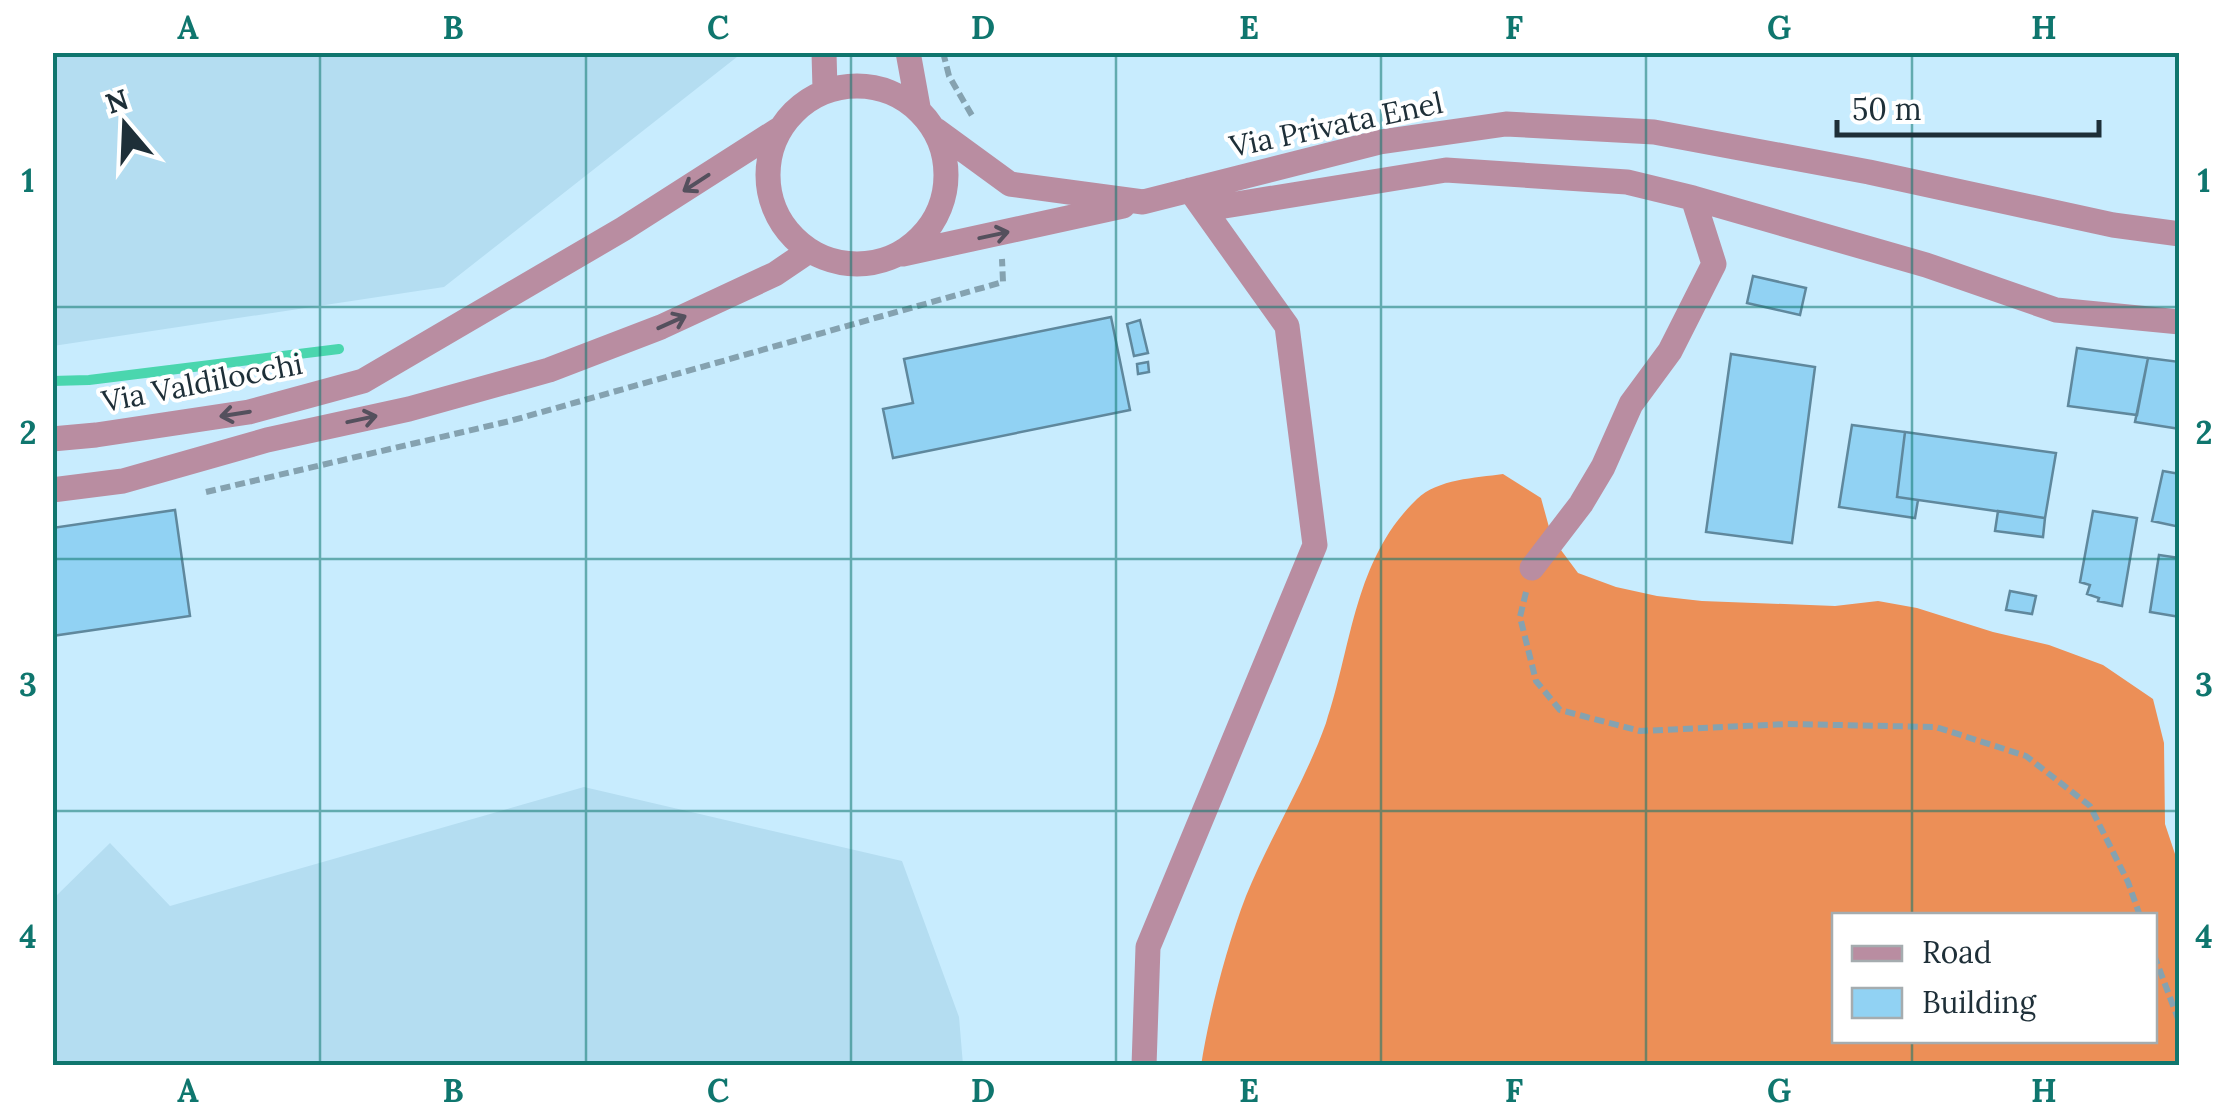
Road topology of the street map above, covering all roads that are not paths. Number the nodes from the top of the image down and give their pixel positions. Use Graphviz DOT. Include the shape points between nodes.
graph roads {
  1 [pos="824,52"];
  2 [pos="908,52"];
  3 [pos="824,90"];
  4 [pos="918,107"];
  5 [pos="778,130"];
  6 [pos="936,130"];
  7 [pos="1693,198"];
  8 [pos="1198,199"];
  9 [pos="1142,202"];
  10 [pos="2180,234"];
  11 [pos="809,251"];
  12 [pos="898,255"];
  13 [pos="2180,322"];
  14 [pos="52,438"];
  15 [pos="52,490"];
  16 [pos="1532,568"];
  17 [pos="1144,1066"];
  1 -- 3 [label="street"];
  2 -- 4 [label="street"];
  3 -- 4 [label="street" via="873,86"];
  3 -- 5 [label="street"];
  4 -- 6 [label="street"];
  5 -- 11 [label="street" via="768,163 770,197 784,228"];
  5 -- 14 [label="street, Via Valdilocchi, one-way" via="363,381 249,412"];
  6 -- 9 [label="street, Via Privata Enel" via="1010,184"];
  6 -- 12 [label="street" via="947,164 944,200 926,232"];
  7 -- 8 [label="street" via="1627,182 1446,170"];
  7 -- 13 [label="street" via="2056,310"];
  7 -- 16 [label="street" via="1714,264 1670,351 1631,404 1604,468"];
  8 -- 9 [label="street, Via Privata Enel"];
  8 -- 10 [label="street, Via Privata Enel" via="1380,142 1506,124 1654,132"];
  8 -- 17 [label="street" via="1287,326 1315,545 1148,947"];
  12 -- 9 [label="street, one-way"];
  11 -- 12 [label="street" via="838,263"];
  15 -- 11 [label="street, one-way" via="123,481 548,370 662,327"];
}
